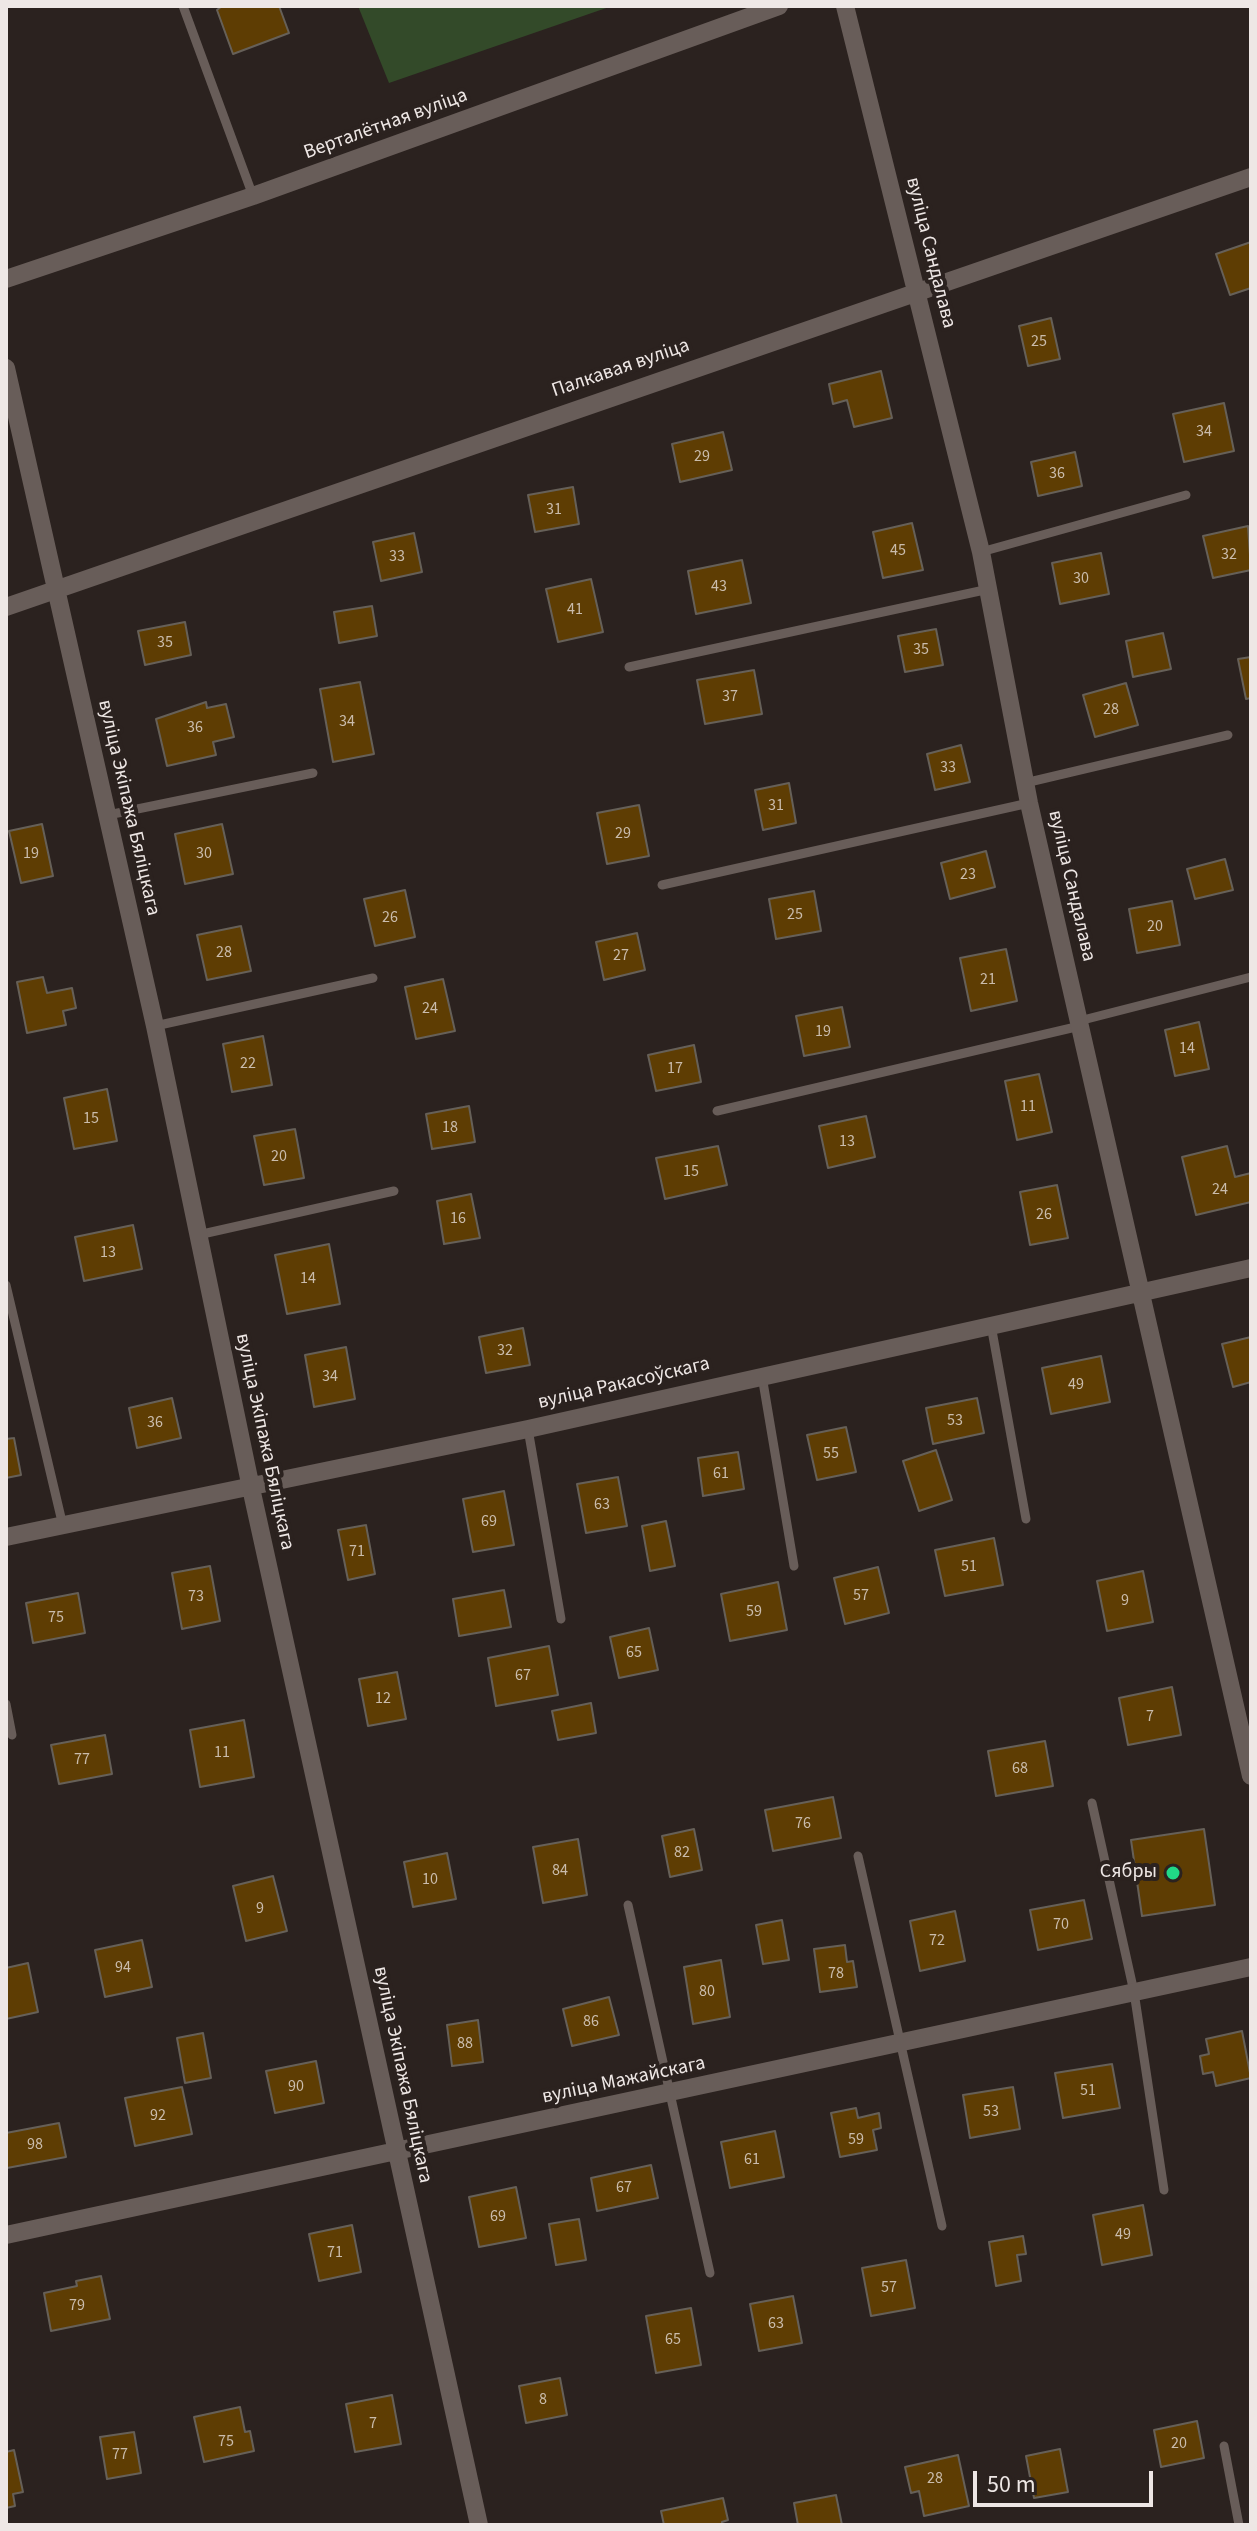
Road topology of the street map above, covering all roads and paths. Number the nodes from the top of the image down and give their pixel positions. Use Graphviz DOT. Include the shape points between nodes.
graph roads {
  1 [pos="183,6"];
  2 [pos="779,6"];
  3 [pos="845,6"];
  4 [pos="1251,177"];
  5 [pos="253,196"];
  6 [pos="6,279"];
  7 [pos="917,289"];
  8 [pos="6,368"];
  9 [pos="1186,495"];
  10 [pos="981,552"];
  11 [pos="56,589"];
  12 [pos="989,589"];
  13 [pos="6,607"];
  14 [pos="629,667"];
  15 [pos="1228,735"];
  16 [pos="313,773"];
  17 [pos="1025,783"];
  18 [pos="1029,803"];
  19 [pos="108,815"];
  20 [pos="662,885"];
  21 [pos="1251,977"];
  22 [pos="373,978"];
  23 [pos="1080,1023"];
  24 [pos="155,1026"];
  25 [pos="717,1111"];
  26 [pos="394,1191"];
  27 [pos="198,1235"];
  28 [pos="1251,1268"];
  29 [pos="6,1285"];
  30 [pos="1141,1291"];
  31 [pos="991,1325"];
  32 [pos="762,1375"];
  33 [pos="528,1429"];
  34 [pos="251,1488"];
  35 [pos="1026,1519"];
  36 [pos="63,1526"];
  37 [pos="6,1537"];
  38 [pos="794,1566"];
  39 [pos="561,1619"];
  40 [pos="6,1704"];
  41 [pos="12,1735"];
  42 [pos="1251,1776"];
  43 [pos="1092,1803"];
  44 [pos="858,1856"];
  45 [pos="628,1905"];
  46 [pos="1251,1967"];
  47 [pos="1134,1992"];
  48 [pos="900,2045"];
  49 [pos="671,2094"];
  50 [pos="395,2152"];
  51 [pos="1164,2190"];
  52 [pos="942,2226"];
  53 [pos="6,2235"];
  54 [pos="710,2273"];
  55 [pos="1224,2446"];
  56 [pos="479,2525"];
  57 [pos="1239,2525"];
  1 -- 5 [label="lane"];
  2 -- 5 [label="street, Верталётная вуліца"];
  3 -- 7 [label="street, вуліца Сандалава"];
  4 -- 7 [label="street, Палкавая вуліца"];
  5 -- 6 [label="street, Верталётная вуліца"];
  7 -- 10 [label="street, вуліца Сандалава"];
  7 -- 11 [label="street, Палкавая вуліца"];
  8 -- 11 [label="street, вуліца Экіпажа Бяліцкага"];
  9 -- 10 [label="lane"];
  10 -- 12 [label="street, вуліца Сандалава"];
  11 -- 13 [label="street, Палкавая вуліца"];
  11 -- 19 [label="street, вуліца Экіпажа Бяліцкага"];
  12 -- 14 [label="lane"];
  12 -- 17 [label="street, вуліца Сандалава"];
  15 -- 17 [label="lane"];
  16 -- 19 [label="lane"];
  17 -- 18 [label="street, вуліца Сандалава"];
  18 -- 20 [label="lane"];
  18 -- 23 [label="street, вуліца Сандалава"];
  19 -- 24 [label="street, вуліца Экіпажа Бяліцкага"];
  21 -- 23 [label="lane"];
  22 -- 24 [label="lane"];
  23 -- 25 [label="lane"];
  23 -- 30 [label="street, вуліца Сандалава"];
  24 -- 27 [label="street, вуліца Экіпажа Бяліцкага"];
  26 -- 27 [label="lane"];
  27 -- 34 [label="street, вуліца Экіпажа Бяліцкага"];
  28 -- 30 [label="street, вуліца Ракасоўскага"];
  29 -- 36 [label="lane"];
  30 -- 31 [label="street, вуліца Ракасоўскага"];
  30 -- 42 [label="street, вуліца Сандалава"];
  31 -- 32 [label="street, вуліца Ракасоўскага"];
  31 -- 35 [label="lane"];
  32 -- 33 [label="street, вуліца Ракасоўскага"];
  32 -- 38 [label="lane"];
  33 -- 34 [label="street, вуліца Ракасоўскага"];
  33 -- 39 [label="lane"];
  34 -- 36 [label="street, вуліца Ракасоўскага"];
  34 -- 50 [label="street, вуліца Экіпажа Бяліцкага"];
  36 -- 37 [label="street, вуліца Ракасоўскага"];
  40 -- 41 [label="lane"];
  43 -- 47 [label="lane"];
  44 -- 48 [label="lane"];
  45 -- 49 [label="lane"];
  46 -- 47 [label="street, вуліца Мажайскага"];
  47 -- 48 [label="street, вуліца Мажайскага"];
  47 -- 51 [label="lane"];
  48 -- 49 [label="street, вуліца Мажайскага"];
  48 -- 52 [label="lane"];
  49 -- 50 [label="street, вуліца Мажайскага"];
  49 -- 54 [label="lane"];
  50 -- 53 [label="street, вуліца Мажайскага"];
  50 -- 56 [label="street, вуліца Экіпажа Бяліцкага"];
  55 -- 57 [label="lane"];
}
